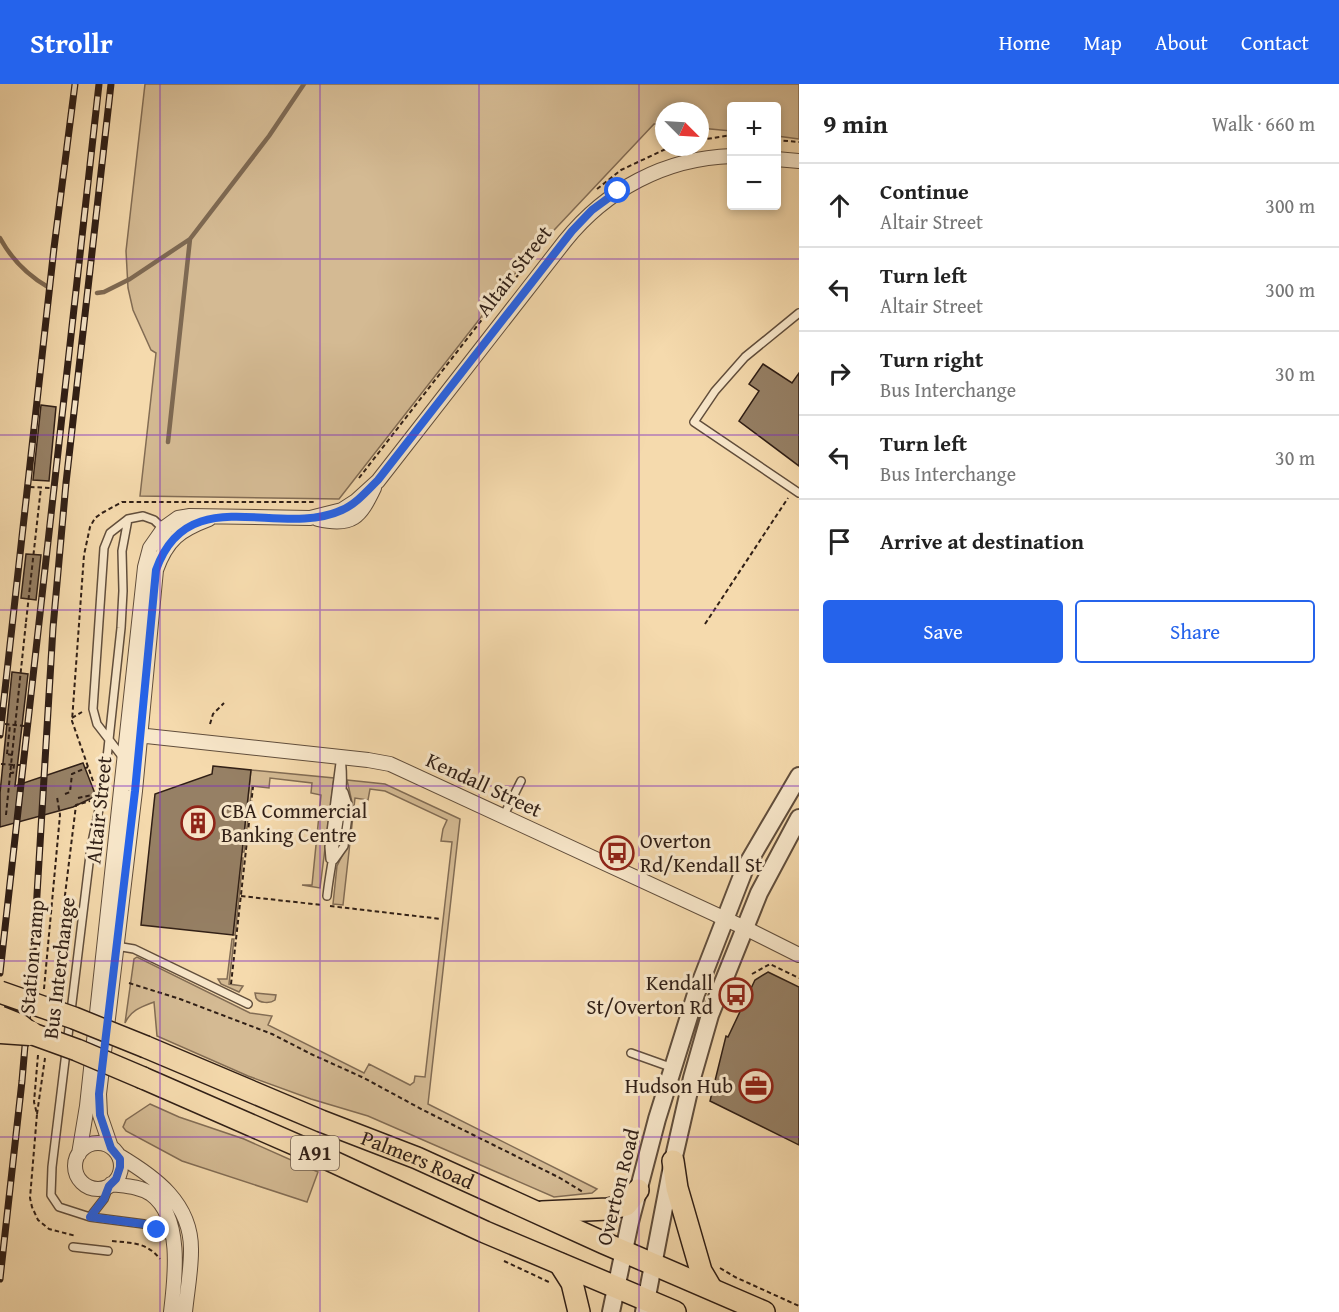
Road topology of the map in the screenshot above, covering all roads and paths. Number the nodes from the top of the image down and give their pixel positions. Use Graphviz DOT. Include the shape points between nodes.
graph roads {
  1 [pos="727,136"];
  2 [pos="709,139"];
  3 [pos="781,140"];
  4 [pos="799,142"];
  5 [pos="655,154"];
  6 [pos="727,157"];
  7 [pos="781,159"];
  8 [pos="799,161"];
  9 [pos="592,194"];
  10 [pos="546,243"];
  11 [pos="799,313"];
  12 [pos="357,481"];
  13 [pos="30,486"];
  14 [pos="41,487"];
  15 [pos="51,488"];
  16 [pos="796,491"];
  17 [pos="316,502"];
  18 [pos="128,519"];
  19 [pos="169,533"];
  20 [pos="705,624"];
  21 [pos="224,703"];
  22 [pos="5,724"];
  23 [pos="210,724"];
  24 [pos="10,725"];
  25 [pos="25,726"];
  26 [pos="134,735"];
  27 [pos="108,741"];
  28 [pos="12,755"];
  29 [pos="341,757"];
  30 [pos="126,761"];
  31 [pos="1,764"];
  32 [pos="14,765"];
  33 [pos="20,765"];
  34 [pos="88,767"];
  35 [pos="11,773"];
  36 [pos="799,776"];
  37 [pos="521,781"];
  38 [pos="94,784"];
  39 [pos="253,787"];
  40 [pos="64,794"];
  41 [pos="57,797"];
  42 [pos="78,798"];
  43 [pos="6,815"];
  44 [pos="503,817"];
  45 [pos="799,818"];
  46 [pos="331,865"];
  47 [pos="241,896"];
  48 [pos="327,896"];
  49 [pos="441,919"];
  50 [pos="724,919"];
  51 [pos="745,928"];
  52 [pos="111,946"];
  53 [pos="799,955"];
  54 [pos="752,974"];
  55 [pos="799,978"];
  56 [pos="129,983"];
  57 [pos="231,984"];
  58 [pos="44,989"];
  59 [pos="0,992"];
  60 [pos="53,994"];
  61 [pos="248,1004"];
  62 [pos="0,1017"];
  63 [pos="0,1031"];
  64 [pos="34,1044"];
  65 [pos="46,1053"];
  66 [pos="632,1053"];
  67 [pos="53,1061"];
  68 [pos="673,1068"];
  69 [pos="37,1114"];
  70 [pos="115,1151"];
  71 [pos="79,1154"];
  72 [pos="673,1161"];
  73 [pos="110,1185"];
  74 [pos="638,1191"];
  75 [pos="576,1196"];
  76 [pos="538,1212"];
  77 [pos="90,1217"];
  78 [pos="79,1236"];
  79 [pos="174,1237"];
  80 [pos="109,1240"];
  81 [pos="73,1246"];
  82 [pos="108,1251"];
  83 [pos="625,1252"];
  84 [pos="716,1262"];
  85 [pos="162,1264"];
  86 [pos="560,1264"];
  87 [pos="654,1264"];
  88 [pos="617,1288"];
  89 [pos="711,1288"];
  90 [pos="646,1306"];
  91 [pos="799,1306"];
  92 [pos="171,1312"];
  93 [pos="185,1312"];
  94 [pos="579,1312"];
  95 [pos="611,1312"];
  96 [pos="675,1312"];
  97 [pos="764,1312"];
  1 -- 2 [label="path"];
  3 -- 4 [label="path"];
  5 -- 9 [label="path" via="621,170"];
  6 -- 19 [label="street, Altair Street" via="660,170 625,187 592,210 378,480 356,501 342,510 310,518 182,517"];
  7 -- 8 [label="street"];
  10 -- 12 [label="path"];
  11 -- 16 [label="lane" via="745,357 694,422"];
  13 -- 14 [label="path"];
  14 -- 15 [label="path"];
  14 -- 28 [label="path, bridge"];
  16 -- 20 [label="path"];
  17 -- 34 [label="path" via="122,502 95,518 86,543 72,708 72,722"];
  18 -- 19 [label="lane" via="143,516"];
  18 -- 27 [label="lane, Bus Interchange" via="122,551 123,601"];
  18 -- 27 [label="lane" via="110,533 104,548 93,709"];
  19 -- 26 [label="street, Altair Street" via="150,548 146,567"];
  21 -- 23 [label="path" via="213,714"];
  22 -- 24 [label="path"];
  24 -- 25 [label="path"];
  24 -- 28 [label="path, bridge" via="7,754"];
  26 -- 29 [label="street, Kendall Street"];
  26 -- 30 [label="street, Altair Street"];
  26 -- 52 [label="street, Altair Street"];
  27 -- 30 [label="lane"];
  27 -- 77 [label="lane, Bus Interchange" via="104,786 91,847 52,1167 53,1200 59,1207"];
  28 -- 35 [label="path, bridge"];
  29 -- 44 [label="street, Kendall Street" via="390,764"];
  29 -- 46 [label="lane" via="330,838"];
  29 -- 46 [label="lane" via="343,788"];
  30 -- 52 [label="street, Altair Street"];
  31 -- 32 [label="path"];
  32 -- 33 [label="path"];
  32 -- 35 [label="path"];
  34 -- 38 [label="path"];
  34 -- 40 [label="path" via="72,774 70,792"];
  35 -- 43 [label="path, bridge"];
  36 -- 50 [label="street, Overton Road" via="745,868"];
  37 -- 44 [label="lane"];
  39 -- 47 [label="path"];
  41 -- 58 [label="path, Station ramp" via="60,815"];
  42 -- 60 [label="path" via="92,794 90,801 76,805"];
  44 -- 50 [label="street, Kendall Street"];
  45 -- 51 [label="street"];
  46 -- 48 [label="lane"];
  47 -- 49 [label="path"];
  47 -- 57 [label="path"];
  50 -- 51 [label="street, Kendall Street"];
  50 -- 68 [label="street, Overton Road"];
  51 -- 53 [label="street, Kendall Street"];
  51 -- 72 [label="street" via="710,1015"];
  52 -- 61 [label="lane" via="134,949"];
  52 -- 70 [label="street, Altair Street" via="99,1094 100,1115"];
  52 -- 71 [label="street, Altair Street"];
  54 -- 55 [label="path" via="770,964"];
  56 -- 75 [label="path" via="272,1034 588,1195"];
  59 -- 76 [label="highway, Palmers Road / A91, bridge" via="146,1047"];
  62 -- 64 [label="highway, Palmers Road / A91, bridge" via="20,1025"];
  63 -- 64 [label="highway, bridge"];
  64 -- 67 [label="path"];
  64 -- 69 [label="path, Station ramp"];
  64 -- 86 [label="highway, Palmers Road / A91, bridge" via="77,1050"];
  65 -- 69 [label="path"];
  66 -- 68 [label="lane"];
  68 -- 74 [label="street, Overton Road"];
  69 -- 78 [label="path" via="32,1207 38,1220 49,1229"];
  70 -- 71 [label="street" via="106,1144 94,1143"];
  70 -- 73 [label="street" via="120,1171"];
  70 -- 93 [label="street" via="168,1191 179,1209 189,1233 191,1251"];
  71 -- 73 [label="street" via="75,1168 81,1182 94,1188"];
  72 -- 87 [label="street"];
  72 -- 89 [label="highway" via="701,1271"];
  73 -- 77 [label="lane"];
  73 -- 79 [label="street" via="140,1188 152,1195 165,1211"];
  74 -- 76 [label="highway" via="626,1205 608,1209"];
  74 -- 83 [label="street, Overton Road"];
  76 -- 83 [label="highway, Palmers Road / A91"];
  77 -- 79 [label="lane, Bus Interchange" via="144,1224"];
  79 -- 92 [label="street" via="176,1269"];
  80 -- 85 [label="path" via="144,1245 156,1253"];
  81 -- 82 [label="lane"];
  83 -- 87 [label="highway, Palmers Road / A91"];
  83 -- 88 [label="street, Overton Road"];
  84 -- 91 [label="path" via="723,1271"];
  86 -- 88 [label="highway, Palmers Road / A91"];
  86 -- 94 [label="highway" via="572,1283"];
  87 -- 89 [label="highway, Palmers Road / A91"];
  87 -- 90 [label="street"];
  88 -- 90 [label="highway, Palmers Road / A91"];
  88 -- 95 [label="street, Overton Road"];
  89 -- 97 [label="highway, Palmers Road / A91"];
  90 -- 96 [label="highway, Palmers Road / A91"];
}
